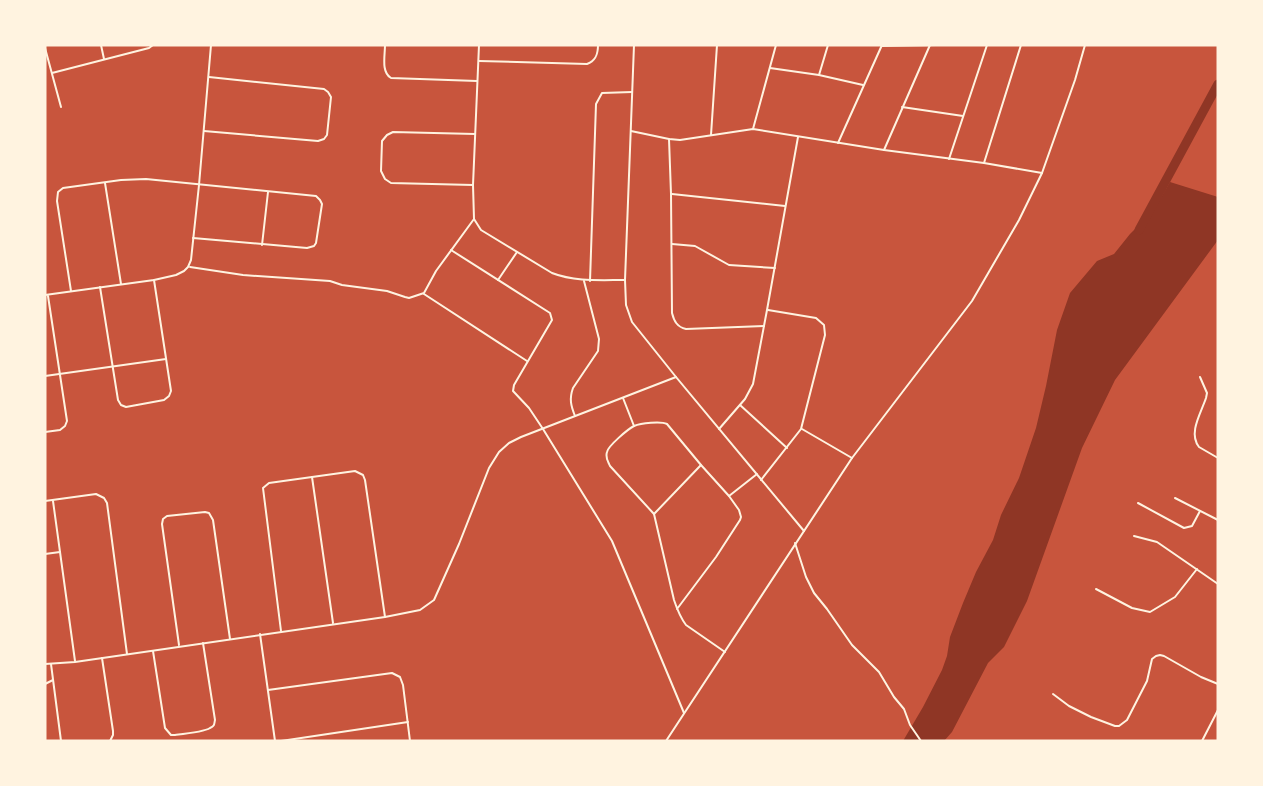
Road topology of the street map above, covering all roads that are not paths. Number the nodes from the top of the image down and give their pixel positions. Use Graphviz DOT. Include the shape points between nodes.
graph roads {
  1 [pos="100,45"];
  2 [pos="153,45"];
  3 [pos="211,45"];
  4 [pos="385,45"];
  5 [pos="479,45"];
  6 [pos="598,45"];
  7 [pos="634,45"];
  8 [pos="717,45"];
  9 [pos="776,45"];
  10 [pos="828,45"];
  11 [pos="930,45"];
  12 [pos="936,45"];
  13 [pos="987,45"];
  14 [pos="1021,45"];
  15 [pos="1085,45"];
  16 [pos="881,46"];
  17 [pos="45,48"];
  18 [pos="104,59"];
  19 [pos="479,61"];
  20 [pos="770,68"];
  21 [pos="52,73"];
  22 [pos="819,75"];
  23 [pos="209,77"];
  24 [pos="477,81"];
  25 [pos="863,85"];
  26 [pos="633,92"];
  27 [pos="61,107"];
  28 [pos="902,107"];
  29 [pos="963,116"];
  30 [pos="753,129"];
  31 [pos="203,131"];
  32 [pos="631,131"];
  33 [pos="475,134"];
  34 [pos="711,136"];
  35 [pos="798,137"];
  36 [pos="669,140"];
  37 [pos="838,143"];
  38 [pos="884,150"];
  39 [pos="949,159"];
  40 [pos="984,163"];
  41 [pos="1042,173"];
  42 [pos="105,183"];
  43 [pos="199,185"];
  44 [pos="473,185"];
  45 [pos="268,192"];
  46 [pos="671,194"];
  47 [pos="785,206"];
  48 [pos="474,219"];
  49 [pos="193,238"];
  50 [pos="262,244"];
  51 [pos="672,244"];
  52 [pos="451,249"];
  53 [pos="517,252"];
  54 [pos="188,267"];
  55 [pos="775,268"];
  56 [pos="154,280"];
  57 [pos="498,280"];
  58 [pos="590,280"];
  59 [pos="625,280"];
  60 [pos="584,281"];
  61 [pos="121,284"];
  62 [pos="100,287"];
  63 [pos="71,291"];
  64 [pos="424,293"];
  65 [pos="46,295"];
  66 [pos="767,310"];
  67 [pos="764,326"];
  68 [pos="166,360"];
  69 [pos="527,361"];
  70 [pos="113,367"];
  71 [pos="59,374"];
  72 [pos="45,376"];
  73 [pos="676,377"];
  74 [pos="1200,377"];
  75 [pos="622,398"];
  76 [pos="740,405"];
  77 [pos="575,416"];
  78 [pos="634,426"];
  79 [pos="543,429"];
  80 [pos="719,429"];
  81 [pos="801,429"];
  82 [pos="45,432"];
  83 [pos="787,448"];
  84 [pos="852,458"];
  85 [pos="1218,458"];
  86 [pos="701,465"];
  87 [pos="757,474"];
  88 [pos="312,477"];
  89 [pos="761,480"];
  90 [pos="729,496"];
  91 [pos="1175,498"];
  92 [pos="45,501"];
  93 [pos="53,501"];
  94 [pos="1138,503"];
  95 [pos="1200,511"];
  96 [pos="654,514"];
  97 [pos="1218,520"];
  98 [pos="804,531"];
  99 [pos="1134,536"];
  100 [pos="795,543"];
  101 [pos="60,552"];
  102 [pos="45,554"];
  103 [pos="1197,569"];
  104 [pos="1218,584"];
  105 [pos="1096,590"];
  106 [pos="677,609"];
  107 [pos="385,617"];
  108 [pos="333,624"];
  109 [pos="281,631"];
  110 [pos="260,634"];
  111 [pos="230,639"];
  112 [pos="203,643"];
  113 [pos="179,647"];
  114 [pos="153,651"];
  115 [pos="725,652"];
  116 [pos="127,654"];
  117 [pos="102,658"];
  118 [pos="75,662"];
  119 [pos="45,664"];
  120 [pos="51,664"];
  121 [pos="53,680"];
  122 [pos="45,684"];
  123 [pos="1218,684"];
  124 [pos="268,690"];
  125 [pos="1053,694"];
  126 [pos="1218,710"];
  127 [pos="684,712"];
  128 [pos="408,722"];
  129 [pos="61,741"];
  130 [pos="110,741"];
  131 [pos="275,741"];
  132 [pos="281,741"];
  133 [pos="410,741"];
  134 [pos="666,741"];
  135 [pos="921,741"];
  136 [pos="1202,741"];
  1 -- 18 [label="street"];
  2 -- 18 [label="street"];
  3 -- 23 [label="street"];
  4 -- 24 [label="street" via="385,72 391,78"];
  5 -- 19 [label="street"];
  6 -- 19 [label="street" via="595,60 587,64"];
  7 -- 26 [label="street"];
  8 -- 34 [label="street"];
  9 -- 20 [label="street"];
  10 -- 22 [label="street"];
  11 -- 12 [label="street"];
  11 -- 16 [label="street"];
  11 -- 28 [label="street"];
  13 -- 29 [label="street"];
  14 -- 40 [label="street"];
  15 -- 41 [label="street"];
  16 -- 25 [label="street"];
  17 -- 21 [label="street"];
  18 -- 21 [label="street"];
  19 -- 24 [label="street"];
  20 -- 22 [label="street"];
  20 -- 30 [label="street"];
  21 -- 27 [label="street"];
  22 -- 25 [label="street"];
  23 -- 31 [label="street"];
  23 -- 31 [label="street" via="324,89 331,98 327,135 318,141"];
  24 -- 33 [label="street"];
  25 -- 37 [label="street"];
  26 -- 32 [label="street"];
  26 -- 58 [label="street" via="602,93 596,104"];
  28 -- 29 [label="street"];
  28 -- 38 [label="street"];
  29 -- 39 [label="street"];
  30 -- 34 [label="street"];
  30 -- 35 [label="street"];
  31 -- 43 [label="street"];
  32 -- 36 [label="street"];
  32 -- 59 [label="street"];
  33 -- 44 [label="street"];
  33 -- 44 [label="street" via="393,132 382,141 381,171 391,183"];
  34 -- 36 [label="street"];
  35 -- 37 [label="street"];
  35 -- 47 [label="street"];
  36 -- 46 [label="street"];
  37 -- 38 [label="street"];
  38 -- 39 [label="street"];
  39 -- 40 [label="street"];
  40 -- 41 [label="street"];
  41 -- 84 [label="street" via="972,301"];
  42 -- 43 [label="street" via="146,179"];
  42 -- 61 [label="street"];
  42 -- 63 [label="street" via="63,189 57,196"];
  43 -- 45 [label="street"];
  43 -- 49 [label="street"];
  44 -- 48 [label="street"];
  45 -- 50 [label="street"];
  45 -- 50 [label="street" via="316,196 322,204 314,246 307,249"];
  46 -- 47 [label="street"];
  46 -- 51 [label="street"];
  47 -- 55 [label="street"];
  48 -- 52 [label="street"];
  48 -- 53 [label="street" via="481,230"];
  49 -- 50 [label="street"];
  49 -- 54 [label="street"];
  51 -- 55 [label="street" via="695,246 729,265"];
  51 -- 67 [label="street" via="672,313 677,324 686,329"];
  52 -- 57 [label="street"];
  52 -- 64 [label="street"];
  53 -- 57 [label="street"];
  53 -- 60 [label="street" via="552,273"];
  54 -- 56 [label="street" via="177,275"];
  54 -- 64 [label="street" via="330,281 409,298"];
  55 -- 66 [label="street"];
  56 -- 61 [label="street"];
  56 -- 68 [label="street"];
  57 -- 69 [label="street" via="552,316"];
  58 -- 59 [label="street"];
  58 -- 60 [label="street"];
  59 -- 73 [label="street" via="626,305 632,322"];
  60 -- 77 [label="street" via="599,346 573,388 571,405"];
  61 -- 62 [label="street"];
  62 -- 63 [label="street"];
  62 -- 70 [label="street"];
  63 -- 65 [label="street"];
  64 -- 69 [label="street"];
  65 -- 71 [label="street"];
  66 -- 67 [label="street"];
  66 -- 81 [label="street" via="816,318 824,325 825,335"];
  67 -- 76 [label="street" via="753,384"];
  68 -- 70 [label="street"];
  68 -- 70 [label="street" via="169,396 126,407 118,400"];
  69 -- 79 [label="street" via="513,391"];
  70 -- 71 [label="street"];
  71 -- 72 [label="street"];
  71 -- 82 [label="street" via="67,421 60,430"];
  73 -- 75 [label="street"];
  73 -- 80 [label="street"];
  74 -- 85 [label="street" via="1207,393 1195,441 1198,447"];
  75 -- 77 [label="street"];
  75 -- 78 [label="street"];
  76 -- 80 [label="street"];
  76 -- 83 [label="street"];
  77 -- 79 [label="street"];
  78 -- 86 [label="street" via="668,424"];
  78 -- 96 [label="street" via="611,445 606,458"];
  79 -- 107 [label="street" via="515,440 499,452 434,600 420,610"];
  79 -- 127 [label="street" via="612,541"];
  80 -- 87 [label="street"];
  81 -- 83 [label="street"];
  81 -- 84 [label="street"];
  83 -- 89 [label="street"];
  84 -- 98 [label="street"];
  86 -- 90 [label="street"];
  86 -- 96 [label="street"];
  87 -- 89 [label="street"];
  87 -- 90 [label="street"];
  88 -- 107 [label="street" via="355,471 363,475"];
  88 -- 108 [label="street"];
  88 -- 109 [label="street" via="269,483 263,488"];
  89 -- 98 [label="street"];
  90 -- 106 [label="street" via="739,510 740,520"];
  91 -- 95 [label="street"];
  92 -- 93 [label="street"];
  93 -- 101 [label="street"];
  93 -- 116 [label="street" via="96,494 107,503"];
  94 -- 95 [label="street" via="1184,528 1192,526"];
  95 -- 97 [label="street"];
  96 -- 106 [label="street"];
  98 -- 100 [label="street"];
  99 -- 103 [label="street" via="1157,542"];
  100 -- 115 [label="street"];
  100 -- 135 [label="street" via="814,593 852,645 879,672"];
  101 -- 102 [label="street"];
  101 -- 118 [label="street"];
  103 -- 104 [label="street"];
  103 -- 105 [label="street" via="1175,597 1150,612 1132,608"];
  106 -- 115 [label="street" via="686,625"];
  107 -- 108 [label="street"];
  108 -- 109 [label="street"];
  109 -- 110 [label="street"];
  110 -- 111 [label="street"];
  110 -- 124 [label="street"];
  111 -- 112 [label="street"];
  111 -- 113 [label="street" via="213,520 205,512 167,516 162,524"];
  112 -- 113 [label="street"];
  112 -- 114 [label="street" via="214,725 174,735 165,728"];
  113 -- 114 [label="street"];
  114 -- 116 [label="street"];
  115 -- 127 [label="street"];
  116 -- 117 [label="street"];
  117 -- 118 [label="street"];
  117 -- 130 [label="street" via="113,731"];
  118 -- 120 [label="street"];
  119 -- 120 [label="street"];
  120 -- 121 [label="street"];
  121 -- 122 [label="street"];
  121 -- 129 [label="street"];
  123 -- 125 [label="street" via="1164,656 1156,656 1127,720 1119,726 1091,717"];
  124 -- 128 [label="street" via="392,673 400,677 403,685"];
  124 -- 131 [label="street"];
  126 -- 136 [label="street"];
  127 -- 134 [label="street"];
  128 -- 132 [label="street"];
  128 -- 133 [label="street"];
}
